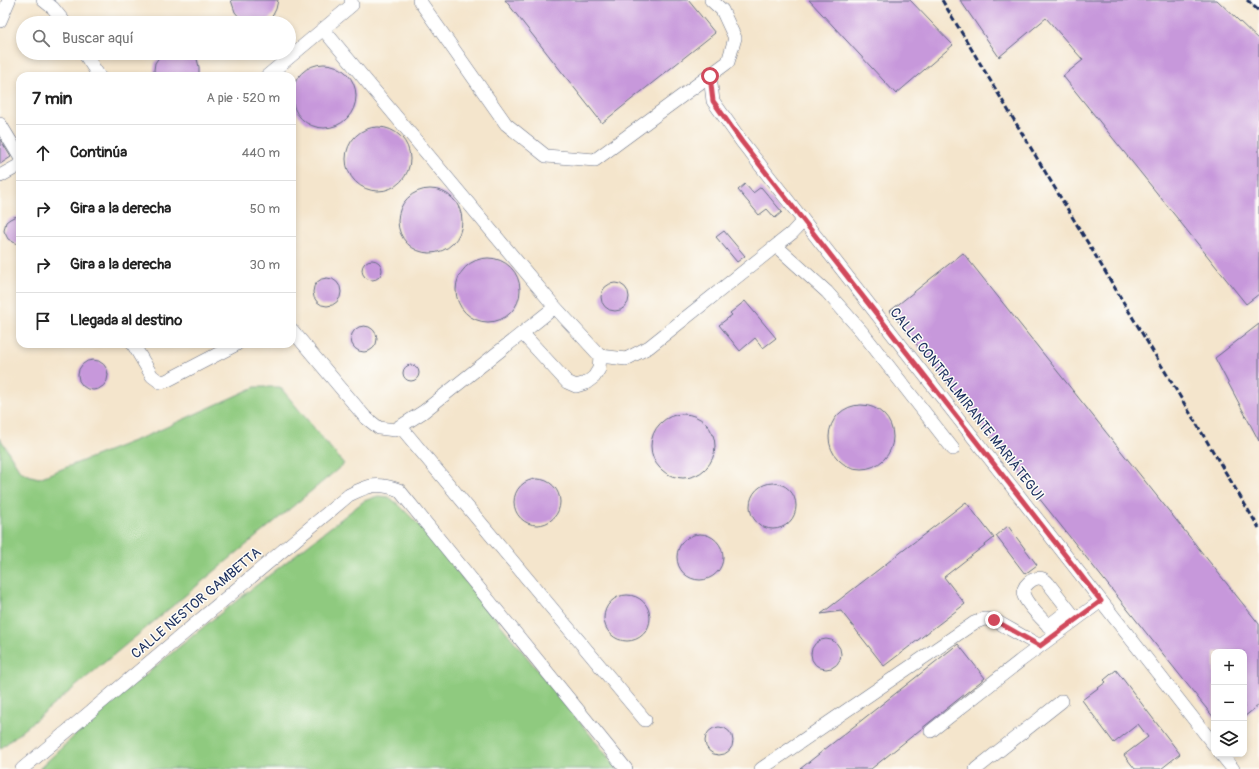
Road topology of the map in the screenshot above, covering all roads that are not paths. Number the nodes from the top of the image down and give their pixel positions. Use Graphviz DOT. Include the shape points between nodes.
graph roads {
  1 [pos="9,0"];
  2 [pos="44,0"];
  3 [pos="351,0"];
  4 [pos="419,0"];
  5 [pos="711,0"];
  6 [pos="59,16"];
  7 [pos="0,21"];
  8 [pos="323,29"];
  9 [pos="296,52"];
  10 [pos="89,60"];
  11 [pos="286,60"];
  12 [pos="96,72"];
  13 [pos="272,72"];
  14 [pos="710,76"];
  15 [pos="0,124"];
  16 [pos="16,150"];
  17 [pos="16,167"];
  18 [pos="0,176"];
  19 [pos="803,221"];
  20 [pos="776,246"];
  21 [pos="555,308"];
  22 [pos="522,333"];
  23 [pos="296,335"];
  24 [pos="135,348"];
  25 [pos="229,348"];
  26 [pos="600,356"];
  27 [pos="400,426"];
  28 [pos="953,449"];
  29 [pos="1101,601"];
  30 [pos="1073,615"];
  31 [pos="1052,629"];
  32 [pos="1040,646"];
  33 [pos="1062,701"];
  34 [pos="644,720"];
  35 [pos="931,731"];
  36 [pos="1211,741"];
  37 [pos="1223,757"];
  38 [pos="22,769"];
  39 [pos="626,769"];
  40 [pos="761,769"];
  41 [pos="976,769"];
  42 [pos="1233,769"];
  1 -- 7 [label="street"];
  2 -- 6 [label="street"];
  3 -- 8 [label="street" via="352,5"];
  4 -- 14 [label="street" via="506,124 546,156 595,160"];
  5 -- 14 [label="street" via="722,10 735,38 728,62"];
  8 -- 9 [label="street"];
  8 -- 21 [label="street"];
  10 -- 12 [label="street"];
  11 -- 13 [label="street"];
  14 -- 19 [label="street, CALLE CONTRALMIRANTE MARIÁTEGUI" via="713,101"];
  15 -- 16 [label="street"];
  17 -- 18 [label="street"];
  19 -- 20 [label="street"];
  19 -- 29 [label="street, CALLE CONTRALMIRANTE MARIÁTEGUI"];
  20 -- 26 [label="street" via="649,347 626,359"];
  20 -- 28 [label="street" via="827,292 862,332"];
  21 -- 22 [label="street"];
  21 -- 26 [label="street"];
  22 -- 26 [label="street" via="567,382 576,386 594,377 599,369"];
  22 -- 27 [label="street" via="423,412"];
  23 -- 27 [label="street" via="365,417 379,428 395,430"];
  24 -- 25 [label="street" via="152,376 160,382"];
  27 -- 34 [label="street"];
  29 -- 30 [label="street"];
  29 -- 36 [label="street, CALLE CONTRALMIRANTE MARIÁTEGUI"];
  30 -- 31 [label="street"];
  30 -- 31 [label="street" via="1048,582 1037,578 1030,581 1022,591 1024,596"];
  31 -- 32 [label="street"];
  32 -- 35 [label="street"];
  32 -- 40 [label="street" via="994,620 984,619 974,623"];
  33 -- 41 [label="street"];
  37 -- 42 [label="street"];
  38 -- 39 [label="street, CALLE NESTOR GAMBETTA" via="349,495 374,485 399,490"];
}
